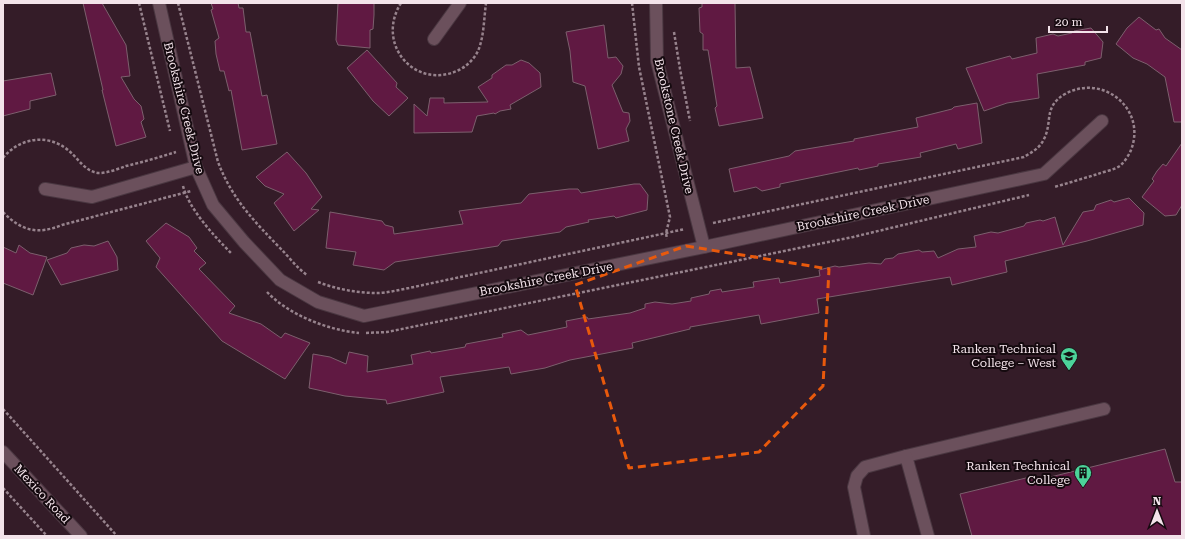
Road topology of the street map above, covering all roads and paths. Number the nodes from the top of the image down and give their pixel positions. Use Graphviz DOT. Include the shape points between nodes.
graph roads {
  1 [pos="159,3"];
  2 [pos="178,3"];
  3 [pos="460,3"];
  4 [pos="632,3"];
  5 [pos="656,3"];
  6 [pos="673,25"];
  7 [pos="434,39"];
  8 [pos="1102,121"];
  9 [pos="690,122"];
  10 [pos="192,147"];
  11 [pos="3,158"];
  12 [pos="196,167"];
  13 [pos="45,189"];
  14 [pos="713,216"];
  15 [pos="720,244"];
  16 [pos="704,248"];
  17 [pos="3,409"];
  18 [pos="1104,409"];
  19 [pos="3,452"];
  20 [pos="906,456"];
  21 [pos="3,488"];
  22 [pos="47,536"];
  23 [pos="82,536"];
  24 [pos="117,536"];
  25 [pos="864,536"];
  26 [pos="928,536"];
  1 -- 10 [label="street, Brookshire Creek Drive"];
  2 -- 4 [label="path" via="218,162 234,196 250,217 305,274 326,285 356,292 378,293 666,233 670,217 639,67"];
  3 -- 7 [label="street"];
  5 -- 16 [label="street, Brookstone Creek Drive" via="657,61"];
  6 -- 9 [label="path"];
  8 -- 15 [label="street, Brookshire Creek Drive" via="1044,174"];
  10 -- 11 [label="path" via="112,171 99,172 87,169 68,150 52,140 22,143"];
  10 -- 12 [label="street, Brookshire Creek Drive"];
  12 -- 13 [label="street" via="92,197"];
  12 -- 16 [label="street, Brookshire Creek Drive" via="213,205 280,280 318,302 364,316"];
  14 -- 15 [label="path"];
  15 -- 16 [label="street, Brookshire Creek Drive"];
  17 -- 24 [label="path"];
  18 -- 20 [label="street"];
  19 -- 23 [label="street, Mexico Road"];
  20 -- 25 [label="street" via="866,467 857,476 854,486"];
  20 -- 26 [label="street"];
  21 -- 22 [label="path"];
}
